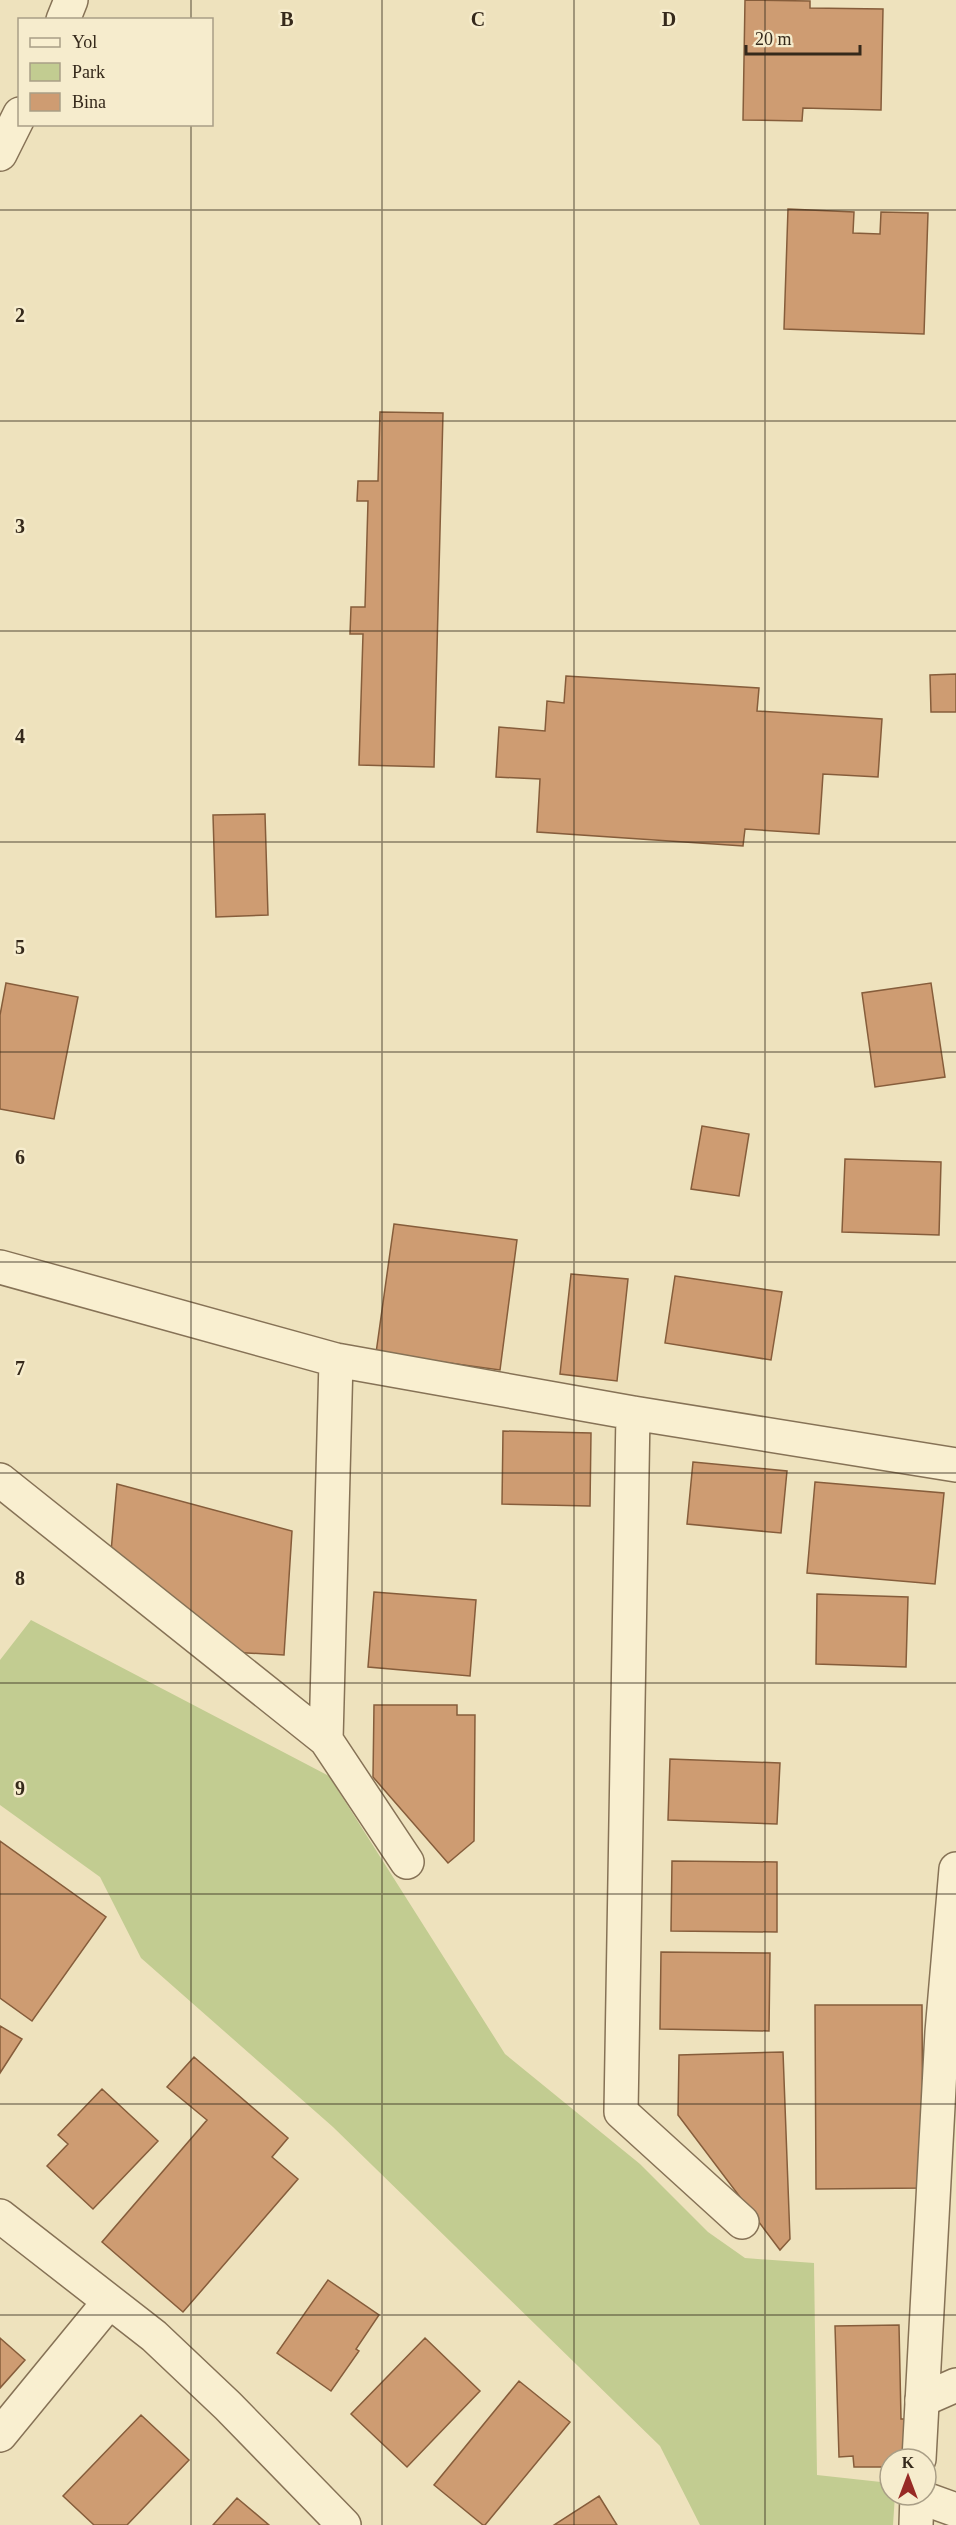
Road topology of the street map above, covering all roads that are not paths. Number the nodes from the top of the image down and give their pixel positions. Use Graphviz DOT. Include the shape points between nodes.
graph roads {
  1 [pos="71,0"];
  2 [pos="64,18"];
  3 [pos="18,118"];
  4 [pos="0,154"];
  5 [pos="0,1267"];
  6 [pos="336,1360"];
  7 [pos="633,1413"];
  8 [pos="956,1465"];
  9 [pos="0,1480"];
  10 [pos="326,1740"];
  11 [pos="407,1862"];
  12 [pos="956,1869"];
  13 [pos="949,2033"];
  14 [pos="0,2216"];
  15 [pos="742,2222"];
  16 [pos="109,2302"];
  17 [pos="956,2385"];
  18 [pos="922,2400"];
  19 [pos="0,2435"];
  20 [pos="920,2447"];
  21 [pos="933,2507"];
  22 [pos="956,2510"];
  23 [pos="344,2525"];
  1 -- 2 [label="street"];
  3 -- 4 [label="street"];
  5 -- 6 [label="street"];
  6 -- 7 [label="street"];
  6 -- 10 [label="street"];
  7 -- 8 [label="street"];
  7 -- 15 [label="street" via="621,2112"];
  9 -- 10 [label="street"];
  10 -- 11 [label="street"];
  12 -- 13 [label="street"];
  13 -- 18 [label="street"];
  14 -- 16 [label="street"];
  16 -- 19 [label="street"];
  16 -- 23 [label="street" via="154,2336 228,2406"];
  17 -- 18 [label="street"];
  18 -- 20 [label="street"];
  21 -- 22 [label="street"];
}
